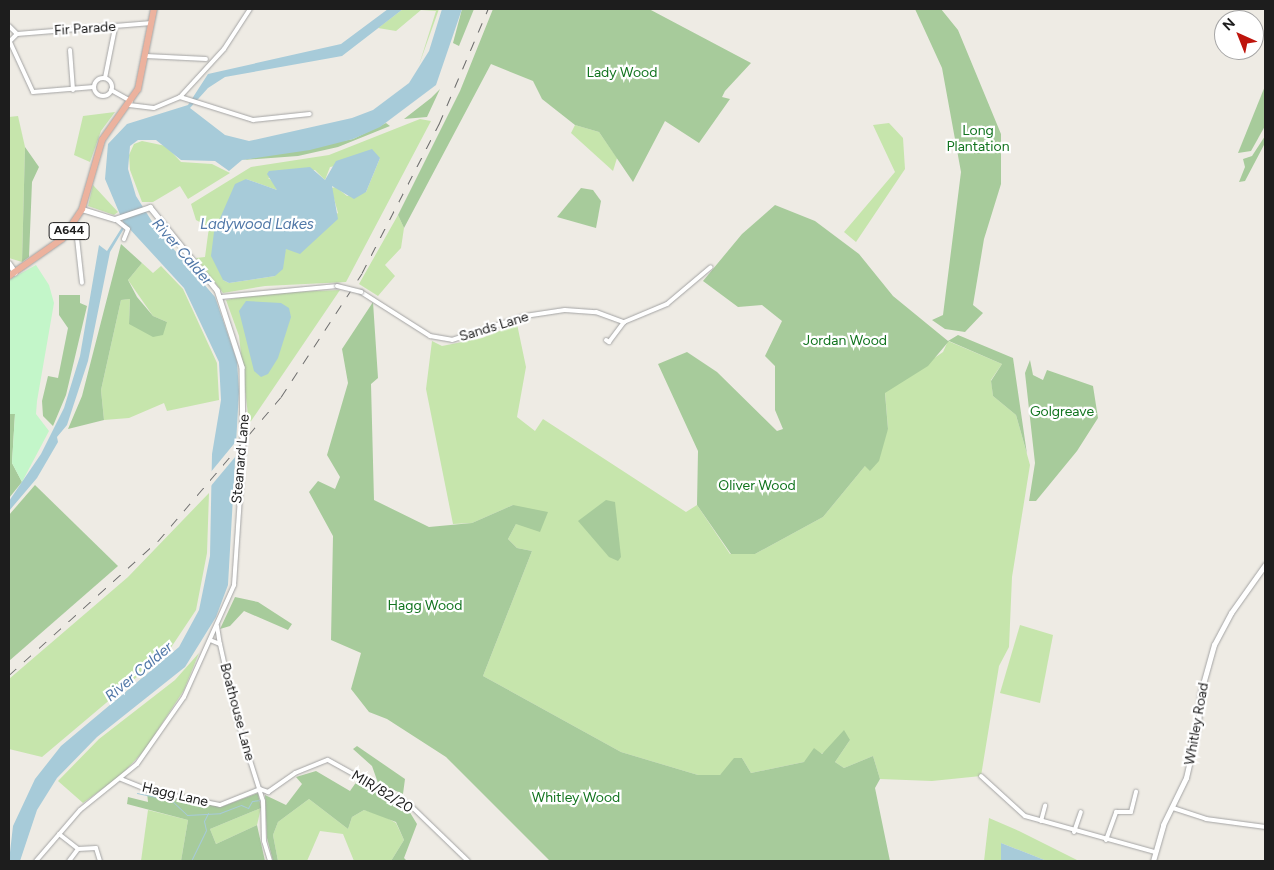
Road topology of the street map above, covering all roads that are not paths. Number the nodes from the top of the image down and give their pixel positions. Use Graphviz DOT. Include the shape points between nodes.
graph roads {
  1 [pos="154,9"];
  2 [pos="250,9"];
  3 [pos="152,22"];
  4 [pos="9,26"];
  5 [pos="115,28"];
  6 [pos="18,34"];
  7 [pos="10,42"];
  8 [pos="70,50"];
  9 [pos="146,56"];
  10 [pos="206,59"];
  11 [pos="104,78"];
  12 [pos="94,87"];
  13 [pos="73,90"];
  14 [pos="111,90"];
  15 [pos="180,97"];
  16 [pos="131,103"];
  17 [pos="310,114"];
  18 [pos="82,209"];
  19 [pos="118,220"];
  20 [pos="71,229"];
  21 [pos="124,238"];
  22 [pos="9,263"];
  23 [pos="710,267"];
  24 [pos="12,274"];
  25 [pos="82,283"];
  26 [pos="221,297"];
  27 [pos="624,322"];
  28 [pos="606,340"];
  29 [pos="243,453"];
  30 [pos="1265,565"];
  31 [pos="217,626"];
  32 [pos="210,640"];
  33 [pos="220,644"];
  34 [pos="338,766"];
  35 [pos="981,776"];
  36 [pos="121,779"];
  37 [pos="260,790"];
  38 [pos="1136,792"];
  39 [pos="1045,806"];
  40 [pos="1173,808"];
  41 [pos="1080,812"];
  42 [pos="1041,821"];
  43 [pos="1265,827"];
  44 [pos="1074,832"];
  45 [pos="59,834"];
  46 [pos="1106,840"];
  47 [pos="78,849"];
  48 [pos="1155,852"];
  49 [pos="36,861"];
  50 [pos="69,861"];
  51 [pos="100,861"];
  52 [pos="270,861"];
  53 [pos="468,861"];
  54 [pos="1153,861"];
  1 -- 3 [label="highway, A644"];
  2 -- 15 [label="street" via="224,49"];
  3 -- 5 [label="street, Fir Parade"];
  3 -- 9 [label="highway, A644"];
  4 -- 6 [label="street"];
  5 -- 6 [label="street, Fir Parade"];
  5 -- 11 [label="street"];
  6 -- 7 [label="street"];
  7 -- 13 [label="street" via="33,92"];
  8 -- 13 [label="street"];
  9 -- 10 [label="street"];
  9 -- 16 [label="highway, A644"];
  11 -- 12 [label="street" via="97,80"];
  11 -- 14 [label="street" via="110,83"];
  12 -- 13 [label="street"];
  12 -- 14 [label="street" via="101,95"];
  14 -- 16 [label="street"];
  15 -- 16 [label="street" via="154,108"];
  15 -- 17 [label="street" via="253,120"];
  16 -- 18 [label="highway, A644" via="102,140"];
  18 -- 19 [label="street"];
  18 -- 20 [label="highway, A644"];
  19 -- 21 [label="street" via="127,227"];
  19 -- 26 [label="street, Steanard Lane" via="144,206 152,209"];
  20 -- 24 [label="highway, A644"];
  20 -- 25 [label="street" via="77,238"];
  22 -- 24 [label="street"];
  23 -- 27 [label="street" via="667,304"];
  26 -- 27 [label="street, Sands Lane, bridge" via="337,286 361,292 430,336 444,340 480,333 525,316 565,310 596,312"];
  26 -- 29 [label="street, Steanard Lane" via="242,367 245,405"];
  27 -- 28 [label="street" via="609,342"];
  29 -- 31 [label="street, Steanard Lane" via="234,585"];
  30 -- 40 [label="street, Whitley Road" via="1230,612 1214,645 1200,695 1192,758"];
  31 -- 32 [label="street, Steanard Lane"];
  31 -- 33 [label="street"];
  32 -- 33 [label="street, Boathouse Lane"];
  32 -- 36 [label="street, Steanard Lane" via="169,722"];
  33 -- 37 [label="street, Boathouse Lane" via="236,716"];
  34 -- 37 [label="street, Hagg Lane" via="328,760 295,773 268,792"];
  34 -- 53 [label="street, MIR/82/20" via="411,806"];
  35 -- 42 [label="street" via="1017,811"];
  36 -- 37 [label="street, Hagg Lane" via="150,791 220,805"];
  36 -- 45 [label="street, Steanard Lane" via="92,799"];
  37 -- 52 [label="street, Boathouse Lane"];
  38 -- 46 [label="street" via="1131,812 1116,812"];
  39 -- 42 [label="street"];
  40 -- 43 [label="street" via="1206,819"];
  40 -- 48 [label="street, Whitley Road"];
  41 -- 44 [label="street"];
  42 -- 44 [label="street"];
  44 -- 46 [label="street"];
  45 -- 47 [label="street"];
  45 -- 49 [label="street, Steanard Lane"];
  46 -- 48 [label="street"];
  47 -- 50 [label="street"];
  47 -- 51 [label="street" via="96,848"];
  48 -- 54 [label="street, Whitley Road"];
}
